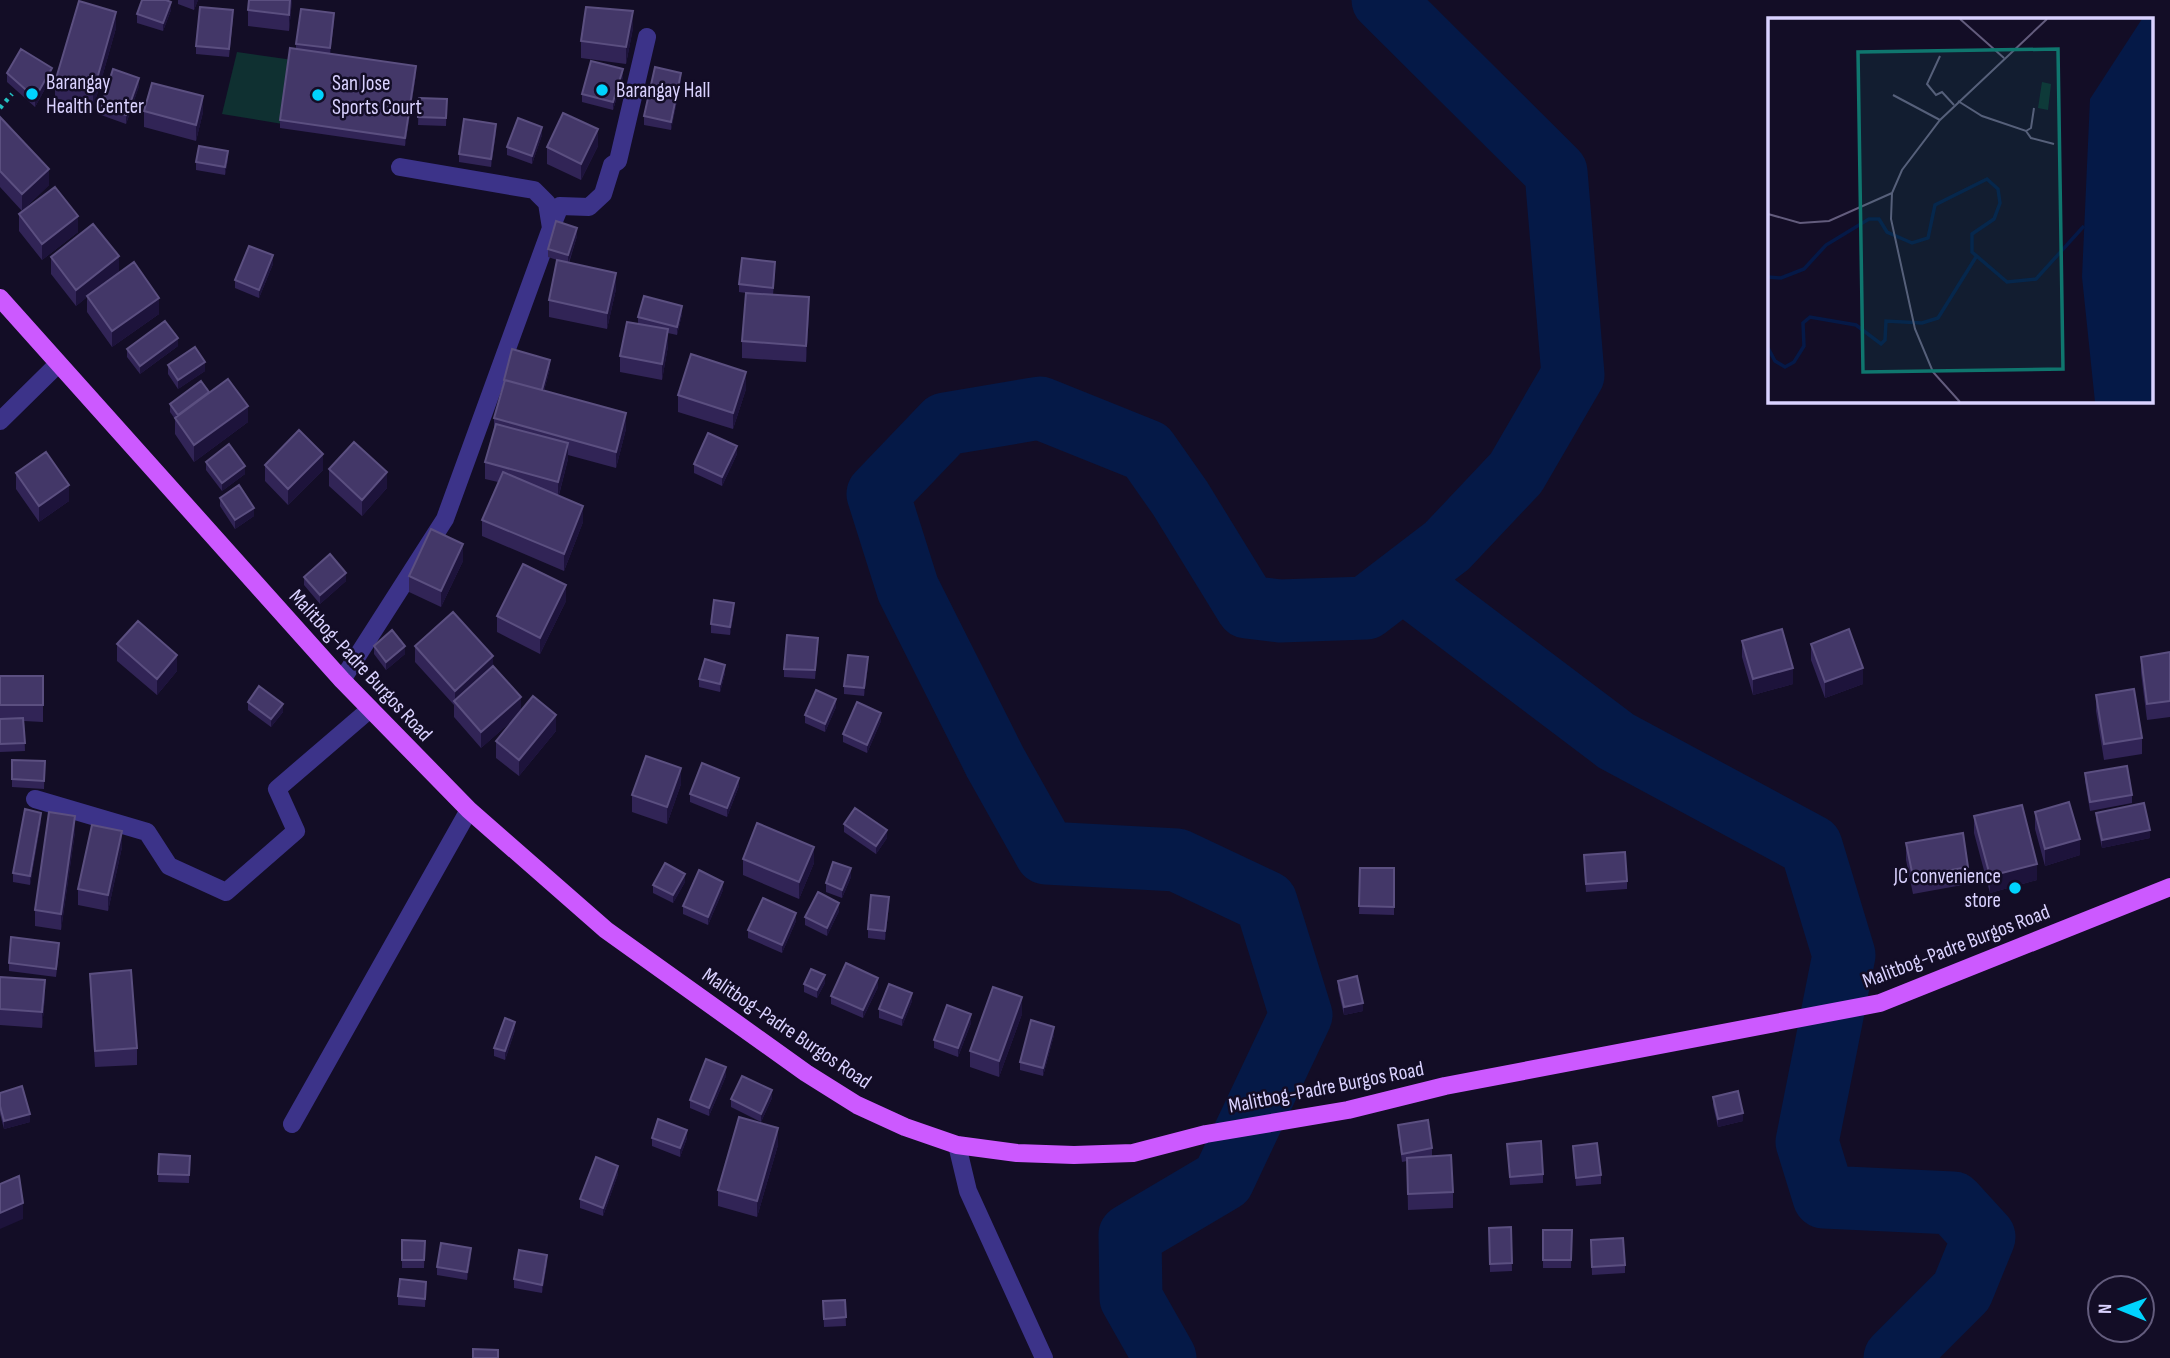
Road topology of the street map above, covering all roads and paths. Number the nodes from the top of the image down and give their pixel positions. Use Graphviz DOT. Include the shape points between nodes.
graph roads {
  1 [pos="647,37"];
  2 [pos="12,94"];
  3 [pos="0,108"];
  4 [pos="400,167"];
  5 [pos="551,228"];
  6 [pos="0,298"];
  7 [pos="58,364"];
  8 [pos="0,421"];
  9 [pos="342,680"];
  10 [pos="369,710"];
  11 [pos="35,800"];
  12 [pos="469,810"];
  13 [pos="2170,887"];
  14 [pos="292,1124"];
  15 [pos="957,1145"];
  16 [pos="1044,1358"];
  1 -- 5 [label="street" via="618,162 612,165 603,194 589,207 559,206"];
  2 -- 3 [label="path"];
  4 -- 5 [label="street" via="534,190 547,203"];
  5 -- 9 [label="street" via="445,519"];
  6 -- 7 [label="main road, Malitbog-Padre Burgos Road"];
  7 -- 8 [label="street"];
  7 -- 9 [label="main road, Malitbog-Padre Burgos Road"];
  9 -- 10 [label="main road, Malitbog-Padre Burgos Road"];
  10 -- 11 [label="street" via="276,789 296,831 226,892 169,866 147,832"];
  10 -- 12 [label="main road, Malitbog-Padre Burgos Road"];
  12 -- 14 [label="street"];
  12 -- 15 [label="main road, Malitbog-Padre Burgos Road" via="606,930 806,1073 857,1105"];
  13 -- 15 [label="main road, Malitbog-Padre Burgos Road" via="1880,1003 1445,1086 1133,1153 1017,1153"];
  15 -- 16 [label="street" via="968,1191"];
}
